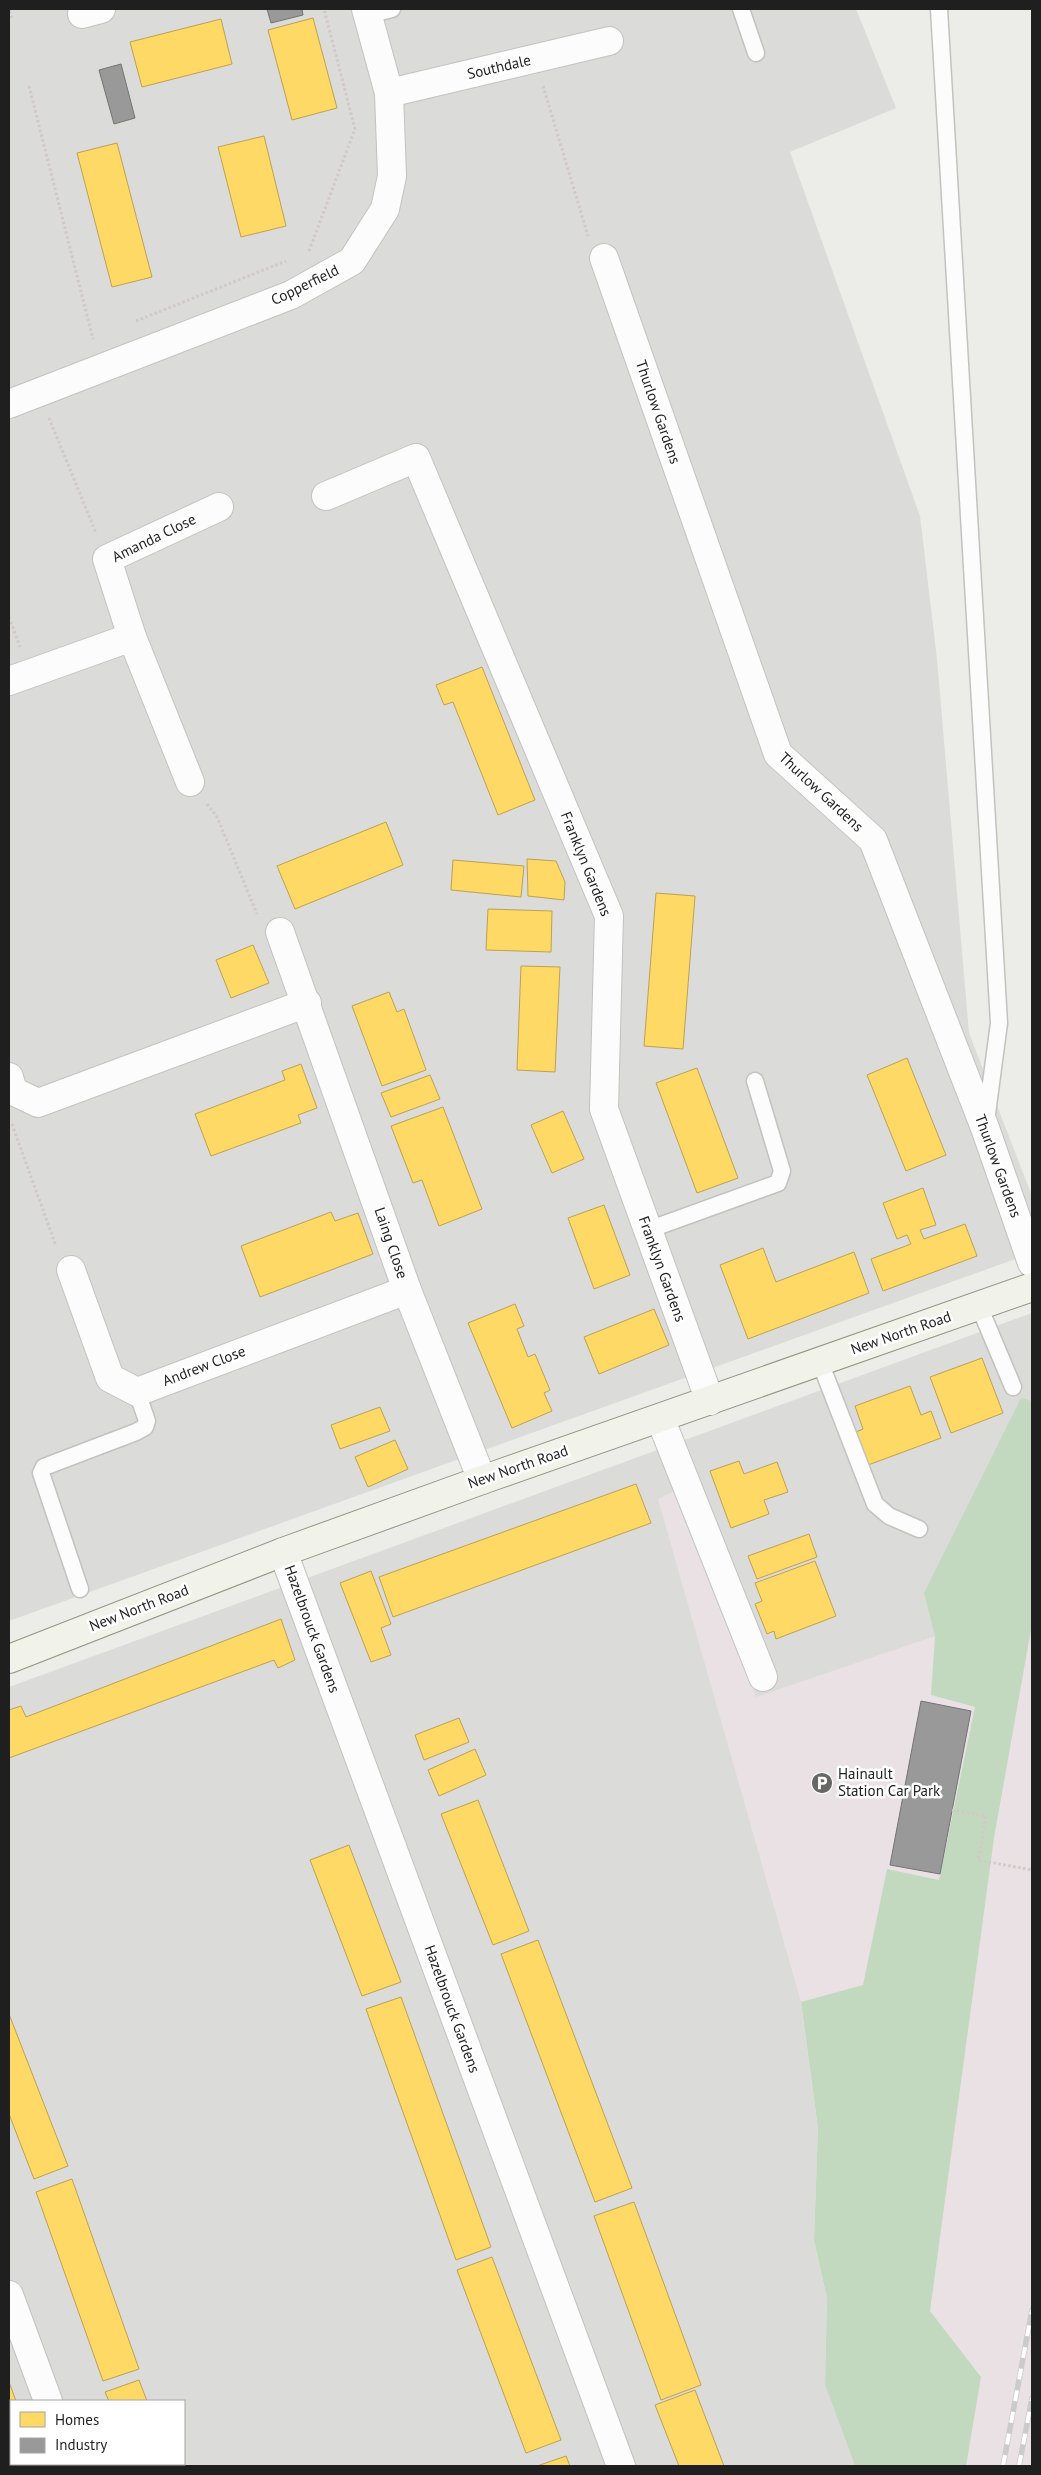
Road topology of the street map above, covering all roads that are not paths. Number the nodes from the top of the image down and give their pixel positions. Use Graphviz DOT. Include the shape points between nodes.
graph roads {
  1 [pos="741,9"];
  2 [pos="939,9"];
  3 [pos="375,11"];
  4 [pos="609,41"];
  5 [pos="756,54"];
  6 [pos="389,93"];
  7 [pos="604,258"];
  8 [pos="9,404"];
  9 [pos="326,496"];
  10 [pos="219,507"];
  11 [pos="132,637"];
  12 [pos="9,681"];
  13 [pos="190,782"];
  14 [pos="280,932"];
  15 [pos="307,1003"];
  16 [pos="9,1077"];
  17 [pos="755,1081"];
  18 [pos="985,1128"];
  19 [pos="648,1230"];
  20 [pos="1032,1263"];
  21 [pos="71,1270"];
  22 [pos="1032,1287"];
  23 [pos="407,1290"];
  24 [pos="979,1306"];
  25 [pos="820,1362"];
  26 [pos="1013,1387"];
  27 [pos="137,1392"];
  28 [pos="710,1401"];
  29 [pos="660,1418"];
  30 [pos="482,1480"];
  31 [pos="918,1529"];
  32 [pos="283,1552"];
  33 [pos="80,1589"];
  34 [pos="9,1659"];
  35 [pos="762,1677"];
  36 [pos="9,2295"];
  37 [pos="48,2400"];
  38 [pos="621,2466"];
  1 -- 5 [label="lane"];
  2 -- 18 [label="lane" via="999,1023"];
  3 -- 6 [label="street, Copperfield"];
  4 -- 6 [label="street, Southdale"];
  6 -- 8 [label="street, Copperfield" via="392,176 385,209 352,261 290,295"];
  7 -- 18 [label="street, Thurlow Gardens" via="778,754 873,840"];
  9 -- 19 [label="street, Franklyn Gardens" via="416,458 609,916 604,1109"];
  10 -- 11 [label="street, Amanda Close" via="107,559"];
  11 -- 12 [label="street"];
  11 -- 13 [label="street, Amanda Close"];
  14 -- 15 [label="street, Laing Close"];
  15 -- 16 [label="street" via="38,1103 13,1091"];
  15 -- 23 [label="street, Laing Close"];
  17 -- 19 [label="lane" via="782,1171 778,1183"];
  18 -- 20 [label="street, Thurlow Gardens"];
  19 -- 28 [label="street, Franklyn Gardens"];
  21 -- 27 [label="street" via="110,1378"];
  22 -- 24 [label="street, New North Road"];
  23 -- 27 [label="street, Andrew Close"];
  23 -- 30 [label="street, Laing Close"];
  24 -- 25 [label="street, New North Road"];
  24 -- 26 [label="lane"];
  25 -- 28 [label="street, New North Road"];
  25 -- 31 [label="lane" via="874,1504 889,1516"];
  27 -- 33 [label="lane" via="147,1421 145,1427 44,1467 41,1473"];
  28 -- 29 [label="street, New North Road"];
  29 -- 30 [label="street, New North Road"];
  29 -- 35 [label="street"];
  30 -- 32 [label="street, New North Road"];
  32 -- 34 [label="street, New North Road"];
  32 -- 38 [label="street, Hazelbrouck Gardens"];
  36 -- 37 [label="street"];
}
